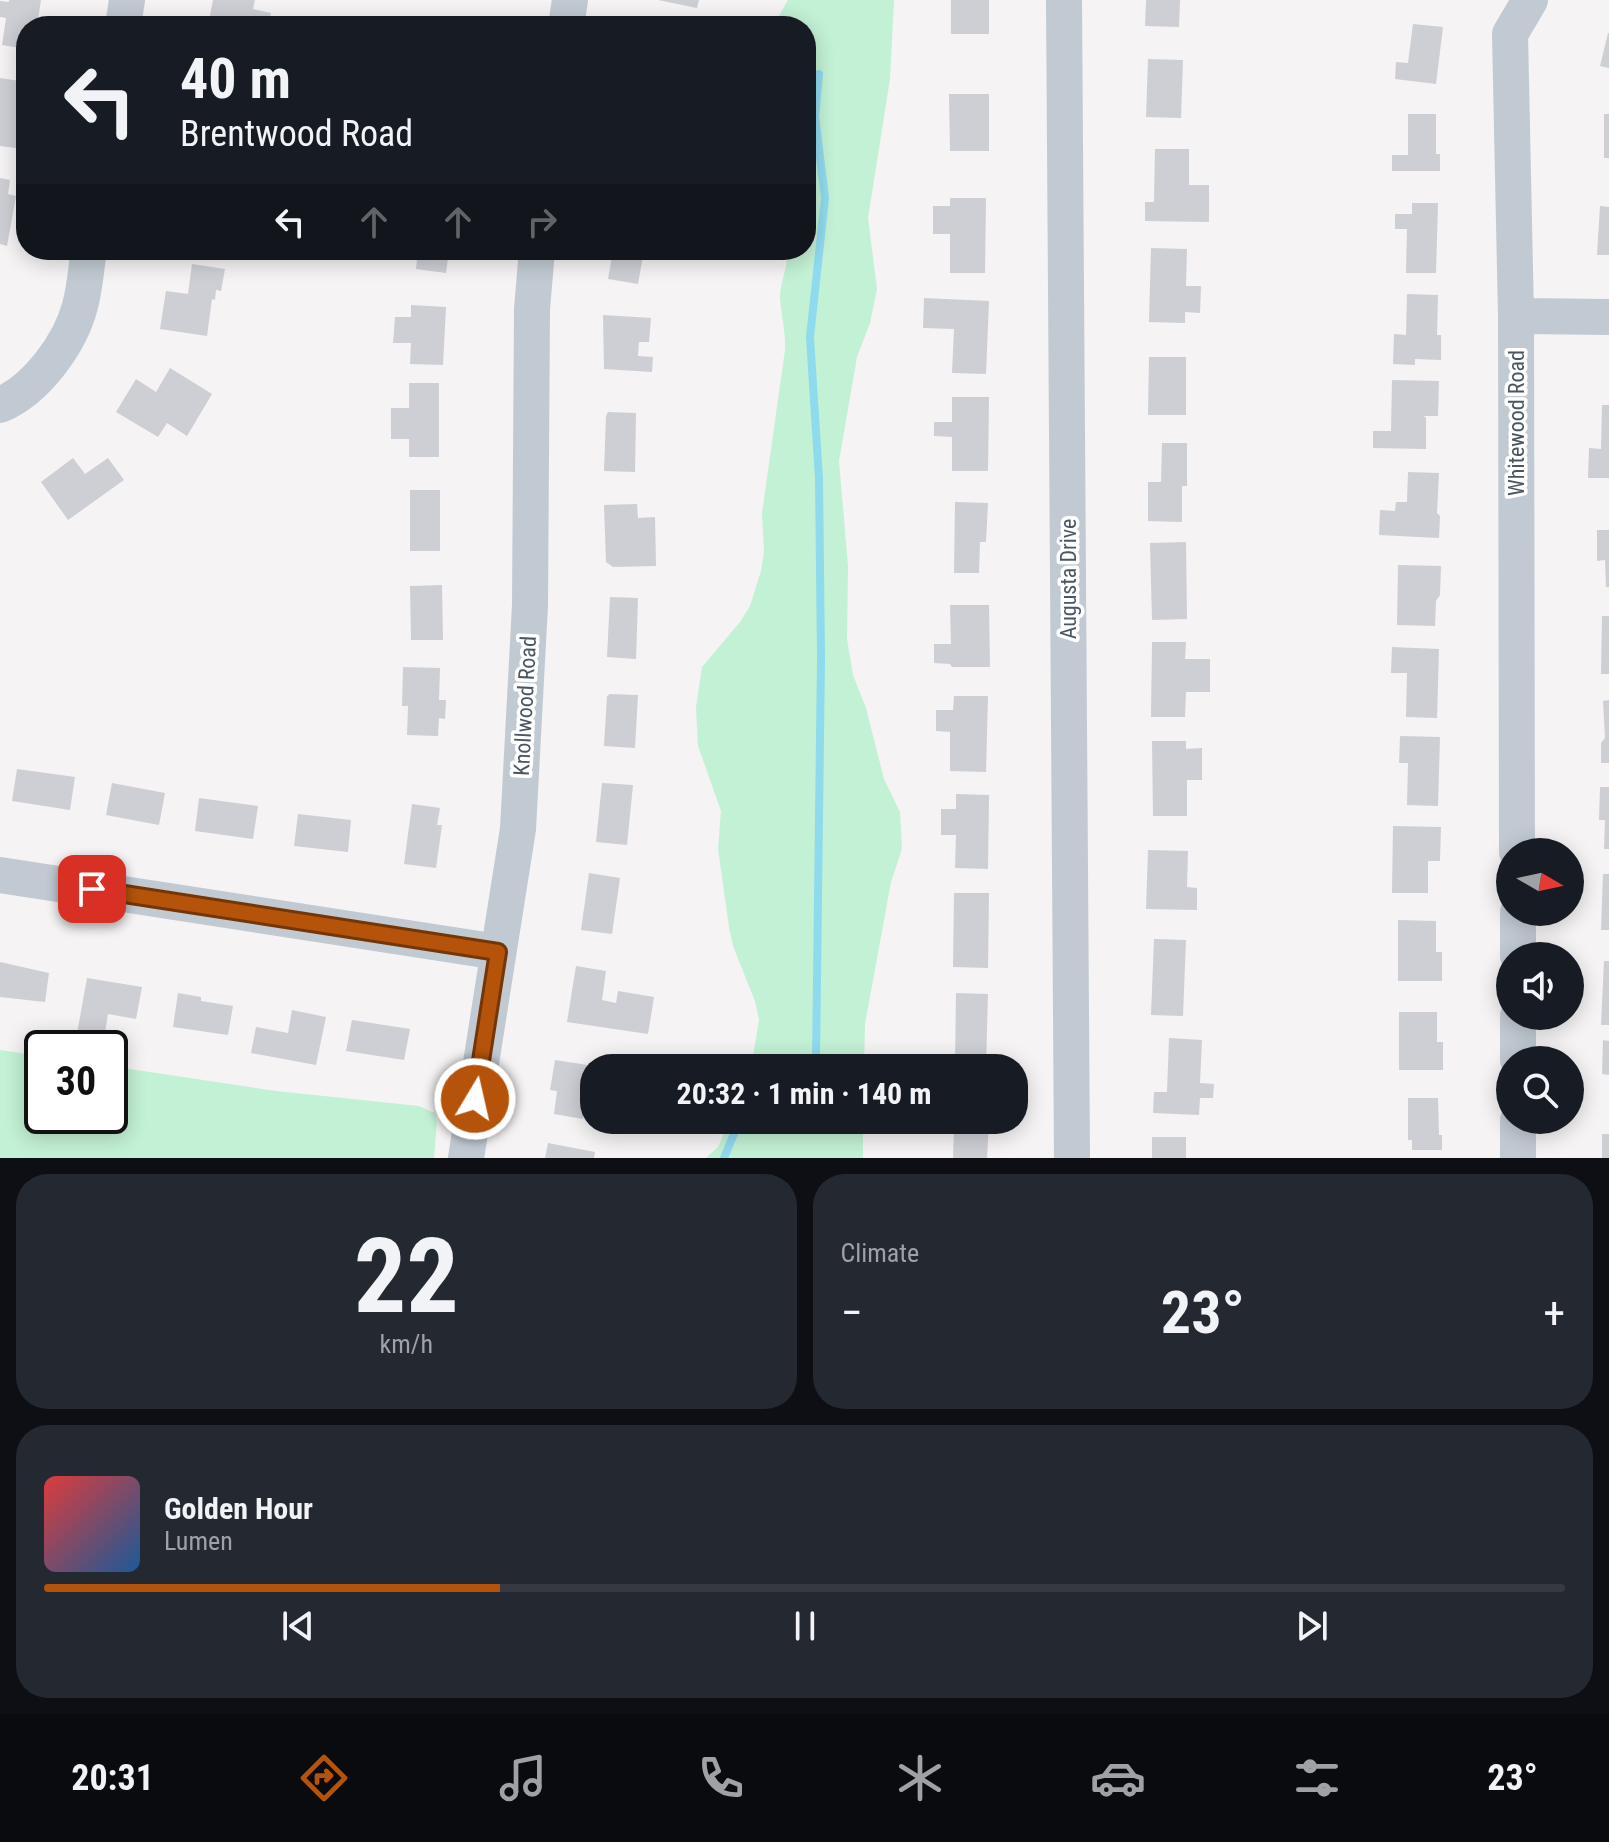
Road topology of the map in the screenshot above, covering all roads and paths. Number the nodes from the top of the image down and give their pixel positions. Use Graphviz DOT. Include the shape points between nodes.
graph roads {
  1 [pos="1064,0"];
  2 [pos="1530,0"];
  3 [pos="87,260"];
  4 [pos="536,260"];
  5 [pos="1516,316"];
  6 [pos="1609,317"];
  7 [pos="0,405"];
  8 [pos="1517,838"];
  9 [pos="0,875"];
  10 [pos="498,952"];
  11 [pos="1518,1134"];
  12 [pos="466,1158"];
  13 [pos="1072,1158"];
  14 [pos="1518,1158"];
  1 -- 13 [label="street, Augusta Drive"];
  2 -- 5 [label="street, Whitewood Road" via="1510,34"];
  3 -- 7 [label="street" via="80,307 56,356 19,397"];
  4 -- 10 [label="street, Knollwood Road" via="530,605 518,829"];
  5 -- 6 [label="street"];
  5 -- 8 [label="street, Whitewood Road"];
  9 -- 10 [label="street"];
  10 -- 12 [label="street, Knollwood Road"];
  11 -- 14 [label="street"];
}
